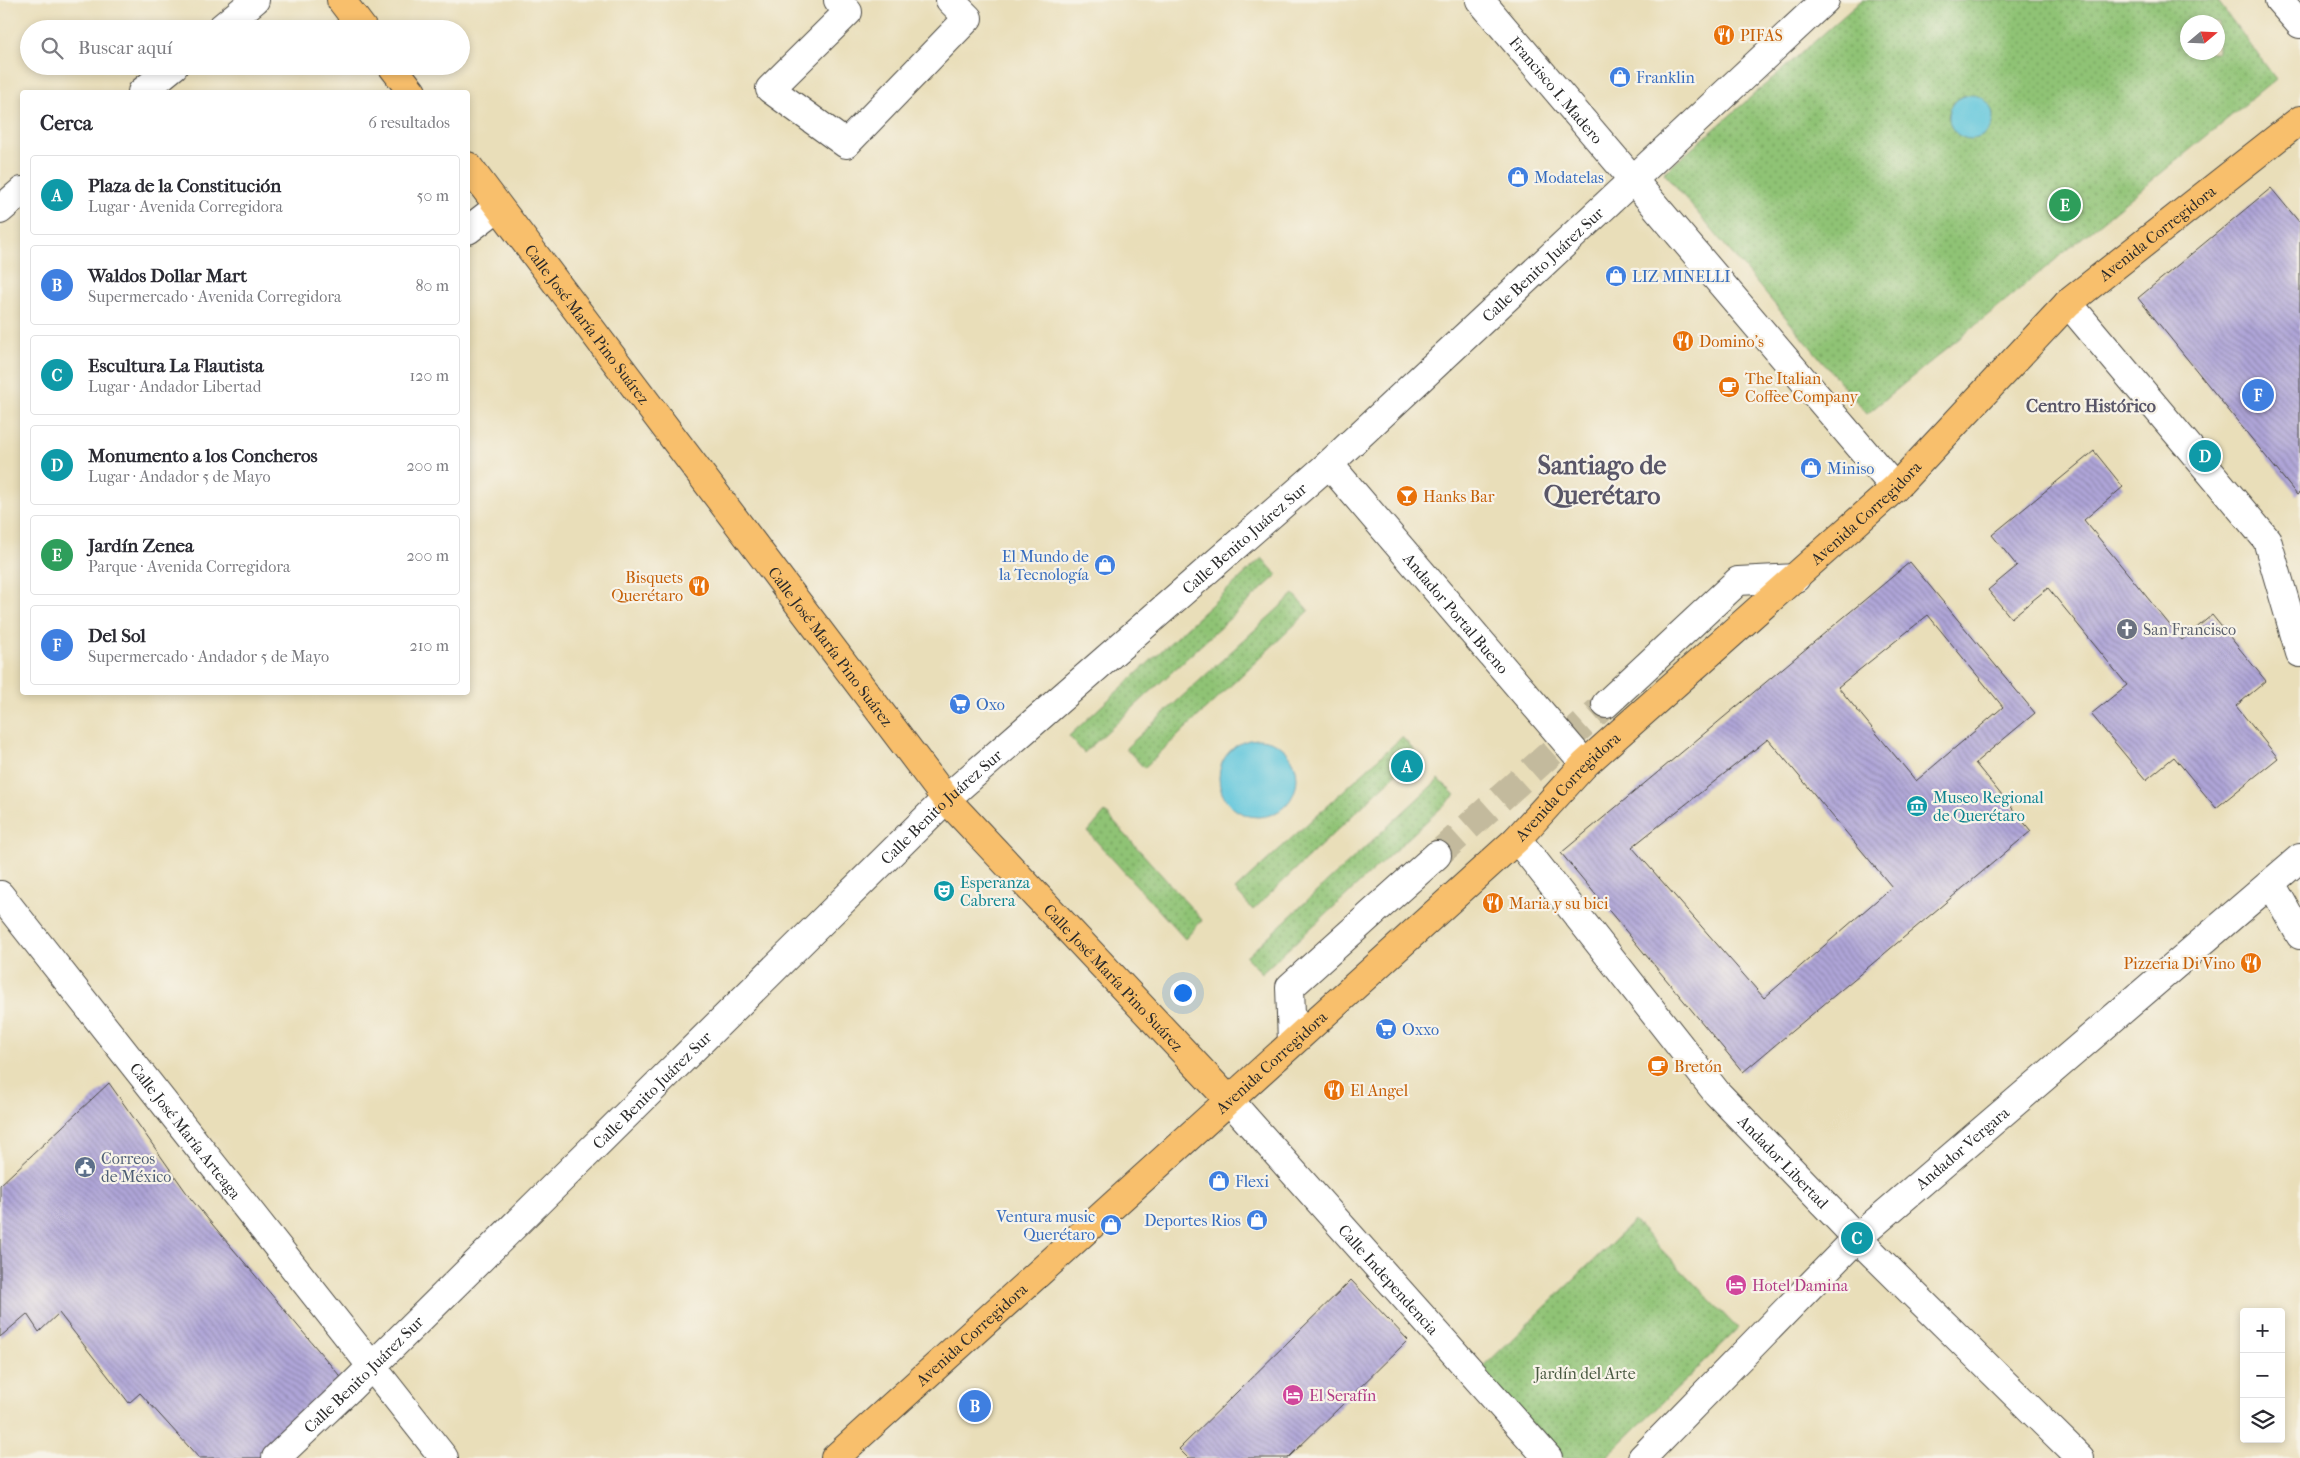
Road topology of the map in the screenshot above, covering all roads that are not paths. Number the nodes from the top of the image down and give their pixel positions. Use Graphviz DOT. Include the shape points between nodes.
graph roads {
  1 [pos="255,0"];
  2 [pos="342,0"];
  3 [pos="950,0"];
  4 [pos="1480,0"];
  5 [pos="1825,0"];
  6 [pos="2279,0"];
  7 [pos="849,4"];
  8 [pos="231,20"];
  9 [pos="356,20"];
  10 [pos="2300,24"];
  11 [pos="163,75"];
  12 [pos="399,75"];
  13 [pos="144,90"];
  14 [pos="410,90"];
  15 [pos="2300,120"];
  16 [pos="470,169"];
  17 [pos="1631,179"];
  18 [pos="20,193"];
  19 [pos="498,207"];
  20 [pos="0,210"];
  21 [pos="470,228"];
  22 [pos="2068,303"];
  23 [pos="1329,464"];
  24 [pos="1895,488"];
  25 [pos="1796,578"];
  26 [pos="2300,653"];
  27 [pos="1606,704"];
  28 [pos="1585,764"];
  29 [pos="946,799"];
  30 [pos="1516,839"];
  31 [pos="1437,855"];
  32 [pos="2300,858"];
  33 [pos="2271,883"];
  34 [pos="0,895"];
  35 [pos="2300,935"];
  36 [pos="1292,1042"];
  37 [pos="1229,1100"];
  38 [pos="1857,1238"];
  39 [pos="372,1366"];
  40 [pos="276,1458"];
  41 [pos="444,1458"];
  42 [pos="835,1458"];
  43 [pos="1548,1458"];
  44 [pos="1642,1458"];
  45 [pos="2080,1458"];
  1 -- 8 [label="street"];
  2 -- 9 [label="main road"];
  3 -- 7 [label="street" via="968,18 846,144 770,89"];
  4 -- 17 [label="street, Francisco I. Madero"];
  5 -- 17 [label="street, Calle Benito Juárez Sur"];
  6 -- 10 [label="street"];
  11 -- 13 [label="street"];
  12 -- 14 [label="main road"];
  15 -- 22 [label="main road, Avenida Corregidora"];
  16 -- 19 [label="main road, Calle José María Pino Suárez"];
  17 -- 23 [label="street, Calle Benito Juárez Sur"];
  17 -- 24 [label="street, Francisco I. Madero"];
  18 -- 20 [label="street"];
  19 -- 21 [label="street"];
  19 -- 29 [label="main road, Calle José María Pino Suárez"];
  22 -- 24 [label="main road, Avenida Corregidora"];
  22 -- 26 [label="street" via="2267,540"];
  23 -- 28 [label="street, Andador Portal Bueno"];
  23 -- 29 [label="street, Calle Benito Juárez Sur"];
  24 -- 25 [label="main road, Avenida Corregidora"];
  25 -- 27 [label="street" via="1738,581"];
  25 -- 28 [label="main road, Avenida Corregidora"];
  28 -- 30 [label="main road, Avenida Corregidora"];
  29 -- 37 [label="main road, Calle José María Pino Suárez"];
  29 -- 39 [label="street, Calle Benito Juárez Sur"];
  30 -- 36 [label="main road, Avenida Corregidora"];
  30 -- 38 [label="street, Andador Libertad" via="1717,1093"];
  31 -- 36 [label="street" via="1290,987"];
  32 -- 33 [label="street, Andador Vergara"];
  33 -- 35 [label="street"];
  33 -- 38 [label="street, Andador Vergara"];
  34 -- 39 [label="street, Calle José María Arteaga"];
  36 -- 37 [label="main road, Avenida Corregidora"];
  37 -- 42 [label="main road, Avenida Corregidora"];
  37 -- 43 [label="street, Calle Independencia"];
  38 -- 44 [label="street, Andador Vergara"];
  38 -- 45 [label="street, Andador Libertad"];
  39 -- 40 [label="street, Calle Benito Juárez Sur"];
  39 -- 41 [label="street, Calle José María Arteaga"];
}
